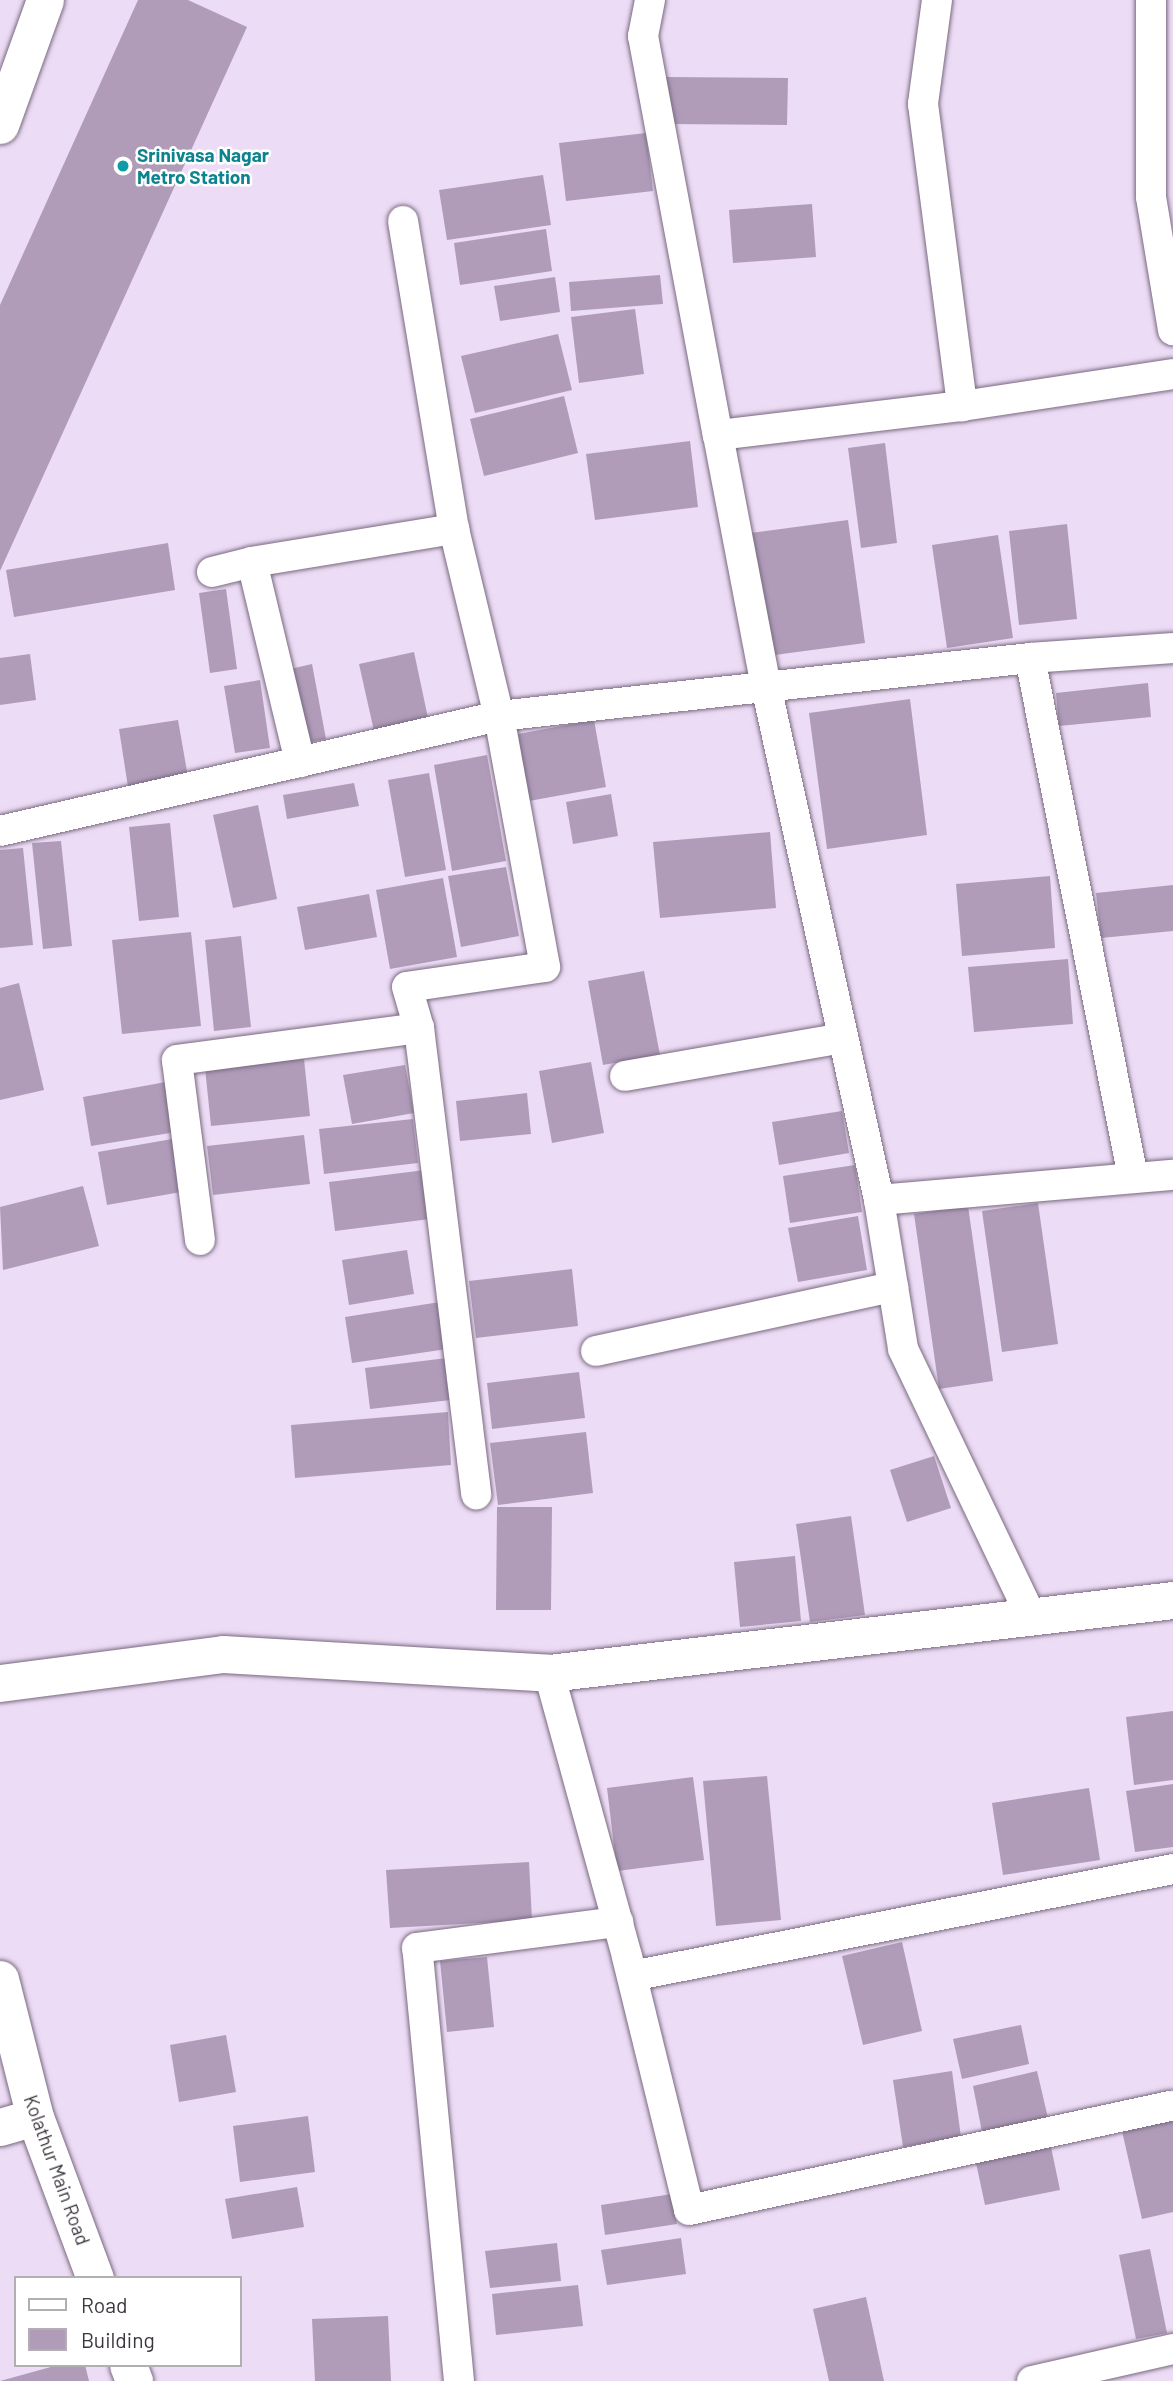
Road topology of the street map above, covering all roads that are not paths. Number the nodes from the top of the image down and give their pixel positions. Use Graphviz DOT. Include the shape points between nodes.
graph roads {
  1 [pos="45,0"];
  2 [pos="650,0"];
  3 [pos="937,0"];
  4 [pos="1151,0"];
  5 [pos="11,58"];
  6 [pos="0,125"];
  7 [pos="403,221"];
  8 [pos="1173,330"];
  9 [pos="1173,373"];
  10 [pos="962,406"];
  11 [pos="718,435"];
  12 [pos="454,529"];
  13 [pos="252,562"];
  14 [pos="212,572"];
  15 [pos="1173,648"];
  16 [pos="1030,658"];
  17 [pos="766,686"];
  18 [pos="499,716"];
  19 [pos="300,762"];
  20 [pos="0,831"];
  21 [pos="419,1028"];
  22 [pos="843,1038"];
  23 [pos="625,1076"];
  24 [pos="1173,1175"];
  25 [pos="1133,1177"];
  26 [pos="879,1200"];
  27 [pos="200,1240"];
  28 [pos="893,1286"];
  29 [pos="596,1351"];
  30 [pos="476,1495"];
  31 [pos="1173,1600"];
  32 [pos="1030,1614"];
  33 [pos="549,1673"];
  34 [pos="0,1683"];
  35 [pos="1173,1869"];
  36 [pos="618,1922"];
  37 [pos="632,1976"];
  38 [pos="0,1979"];
  39 [pos="1171,2106"];
  40 [pos="35,2117"];
  41 [pos="0,2127"];
  42 [pos="94,2276"];
  43 [pos="1173,2350"];
  44 [pos="459,2381"];
  45 [pos="1032,2381"];
  1 -- 5 [label="street"];
  2 -- 11 [label="street" via="643,36"];
  3 -- 10 [label="street" via="923,104"];
  4 -- 8 [label="street" via="1152,197"];
  5 -- 6 [label="street"];
  7 -- 12 [label="street"];
  9 -- 10 [label="street"];
  10 -- 11 [label="street"];
  11 -- 17 [label="street"];
  12 -- 13 [label="street"];
  12 -- 18 [label="street"];
  13 -- 14 [label="street"];
  13 -- 19 [label="street"];
  15 -- 16 [label="street"];
  16 -- 17 [label="street"];
  16 -- 25 [label="street"];
  17 -- 18 [label="street"];
  17 -- 22 [label="street"];
  18 -- 19 [label="street"];
  18 -- 21 [label="street" via="545,968 407,987"];
  19 -- 20 [label="street"];
  21 -- 27 [label="street" via="177,1060"];
  21 -- 30 [label="street"];
  22 -- 23 [label="street"];
  22 -- 26 [label="street"];
  24 -- 25 [label="street"];
  25 -- 26 [label="street"];
  26 -- 28 [label="street"];
  28 -- 29 [label="street"];
  28 -- 32 [label="street" via="903,1349"];
  31 -- 32 [label="street"];
  32 -- 33 [label="street"];
  33 -- 34 [label="street" via="223,1654"];
  33 -- 36 [label="street"];
  35 -- 37 [label="street"];
  36 -- 37 [label="street"];
  36 -- 44 [label="street" via="417,1948"];
  37 -- 39 [label="street" via="689,2210"];
  38 -- 40 [label="street, Kolathur Main Road"];
  40 -- 41 [label="street"];
  40 -- 42 [label="street, Kolathur Main Road"];
  43 -- 45 [label="street"];
}
